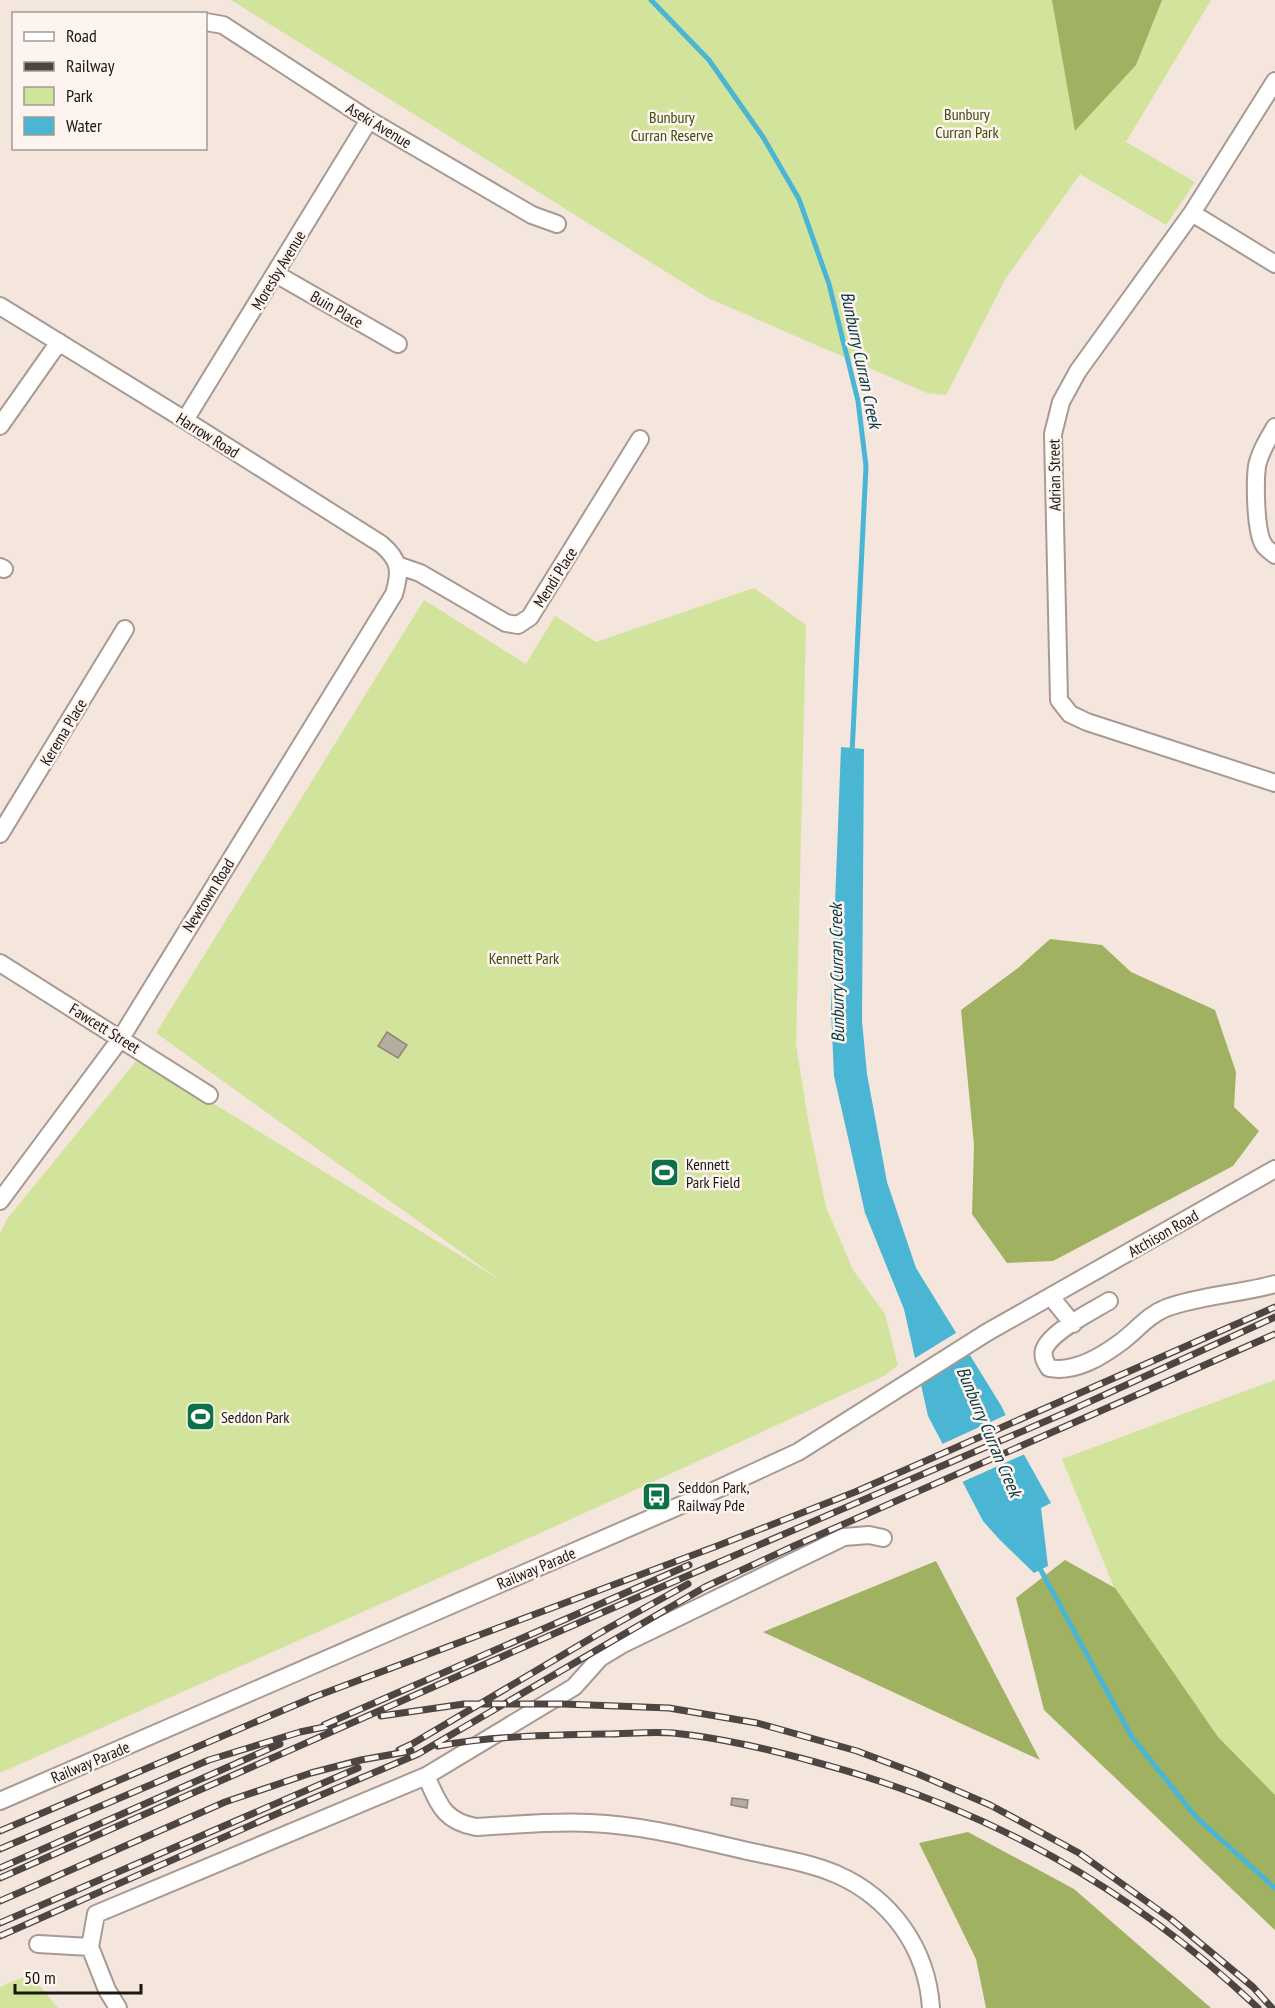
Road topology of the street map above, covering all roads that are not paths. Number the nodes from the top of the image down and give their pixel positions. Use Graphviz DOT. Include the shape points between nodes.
graph roads {
  1 [pos="207,22"];
  2 [pos="1275,81"];
  3 [pos="369,120"];
  4 [pos="1192,213"];
  5 [pos="557,224"];
  6 [pos="1275,264"];
  7 [pos="276,274"];
  8 [pos="0,306"];
  9 [pos="58,342"];
  10 [pos="398,344"];
  11 [pos="185,420"];
  12 [pos="0,426"];
  13 [pos="1275,427"];
  14 [pos="640,439"];
  15 [pos="1275,555"];
  16 [pos="398,572"];
  17 [pos="126,629"];
  18 [pos="1275,783"];
  19 [pos="0,834"];
  20 [pos="0,963"];
  21 [pos="121,1038"];
  22 [pos="209,1095"];
  23 [pos="1275,1168"];
  24 [pos="0,1201"];
  25 [pos="1275,1284"];
  26 [pos="1051,1297"];
  27 [pos="1109,1301"];
  28 [pos="1073,1324"];
  29 [pos="883,1538"];
  30 [pos="426,1776"];
  31 [pos="0,1801"];
  32 [pos="38,1944"];
  33 [pos="90,1947"];
  34 [pos="117,2008"];
  35 [pos="931,2008"];
  1 -- 3 [label="street, Aseki Avenue" via="222,26"];
  2 -- 4 [label="street, Adrian Street"];
  3 -- 5 [label="street, Aseki Avenue" via="532,215"];
  3 -- 7 [label="street, Moresby Avenue"];
  4 -- 6 [label="street"];
  4 -- 18 [label="street, Adrian Street" via="1078,371 1061,402 1053,434 1059,700 1070,714 1087,722"];
  7 -- 10 [label="street, Buin Place"];
  7 -- 11 [label="street, Moresby Avenue"];
  8 -- 9 [label="street, Harrow Road"];
  9 -- 11 [label="street, Harrow Road"];
  9 -- 12 [label="street"];
  11 -- 16 [label="street, Harrow Road" via="381,544 393,555"];
  13 -- 15 [label="street" via="1257,465 1256,490 1259,530 1264,545"];
  14 -- 16 [label="street, Mendi Place" via="530,617 518,625 506,623 420,573"];
  16 -- 21 [label="street, Newtown Road" via="394,594"];
  17 -- 19 [label="street, Kerema Place"];
  20 -- 21 [label="street, Fawcett Street"];
  21 -- 22 [label="street, Fawcett Street"];
  21 -- 24 [label="street, Newtown Road"];
  23 -- 26 [label="street, Atchison Road"];
  25 -- 28 [label="street" via="1165,1309 1093,1359 1077,1367 1049,1368 1044,1350 1053,1337"];
  26 -- 28 [label="street"];
  26 -- 31 [label="street, Railway Parade" via="986,1333 798,1452"];
  27 -- 28 [label="street"];
  29 -- 30 [label="street" via="857,1534 844,1537 623,1644 600,1658 574,1687"];
  30 -- 33 [label="street" via="96,1914"];
  30 -- 35 [label="street" via="442,1811 464,1825 588,1823 652,1829 835,1874 882,1903 904,1928 920,1956"];
  32 -- 33 [label="street"];
  33 -- 34 [label="street"];
}
